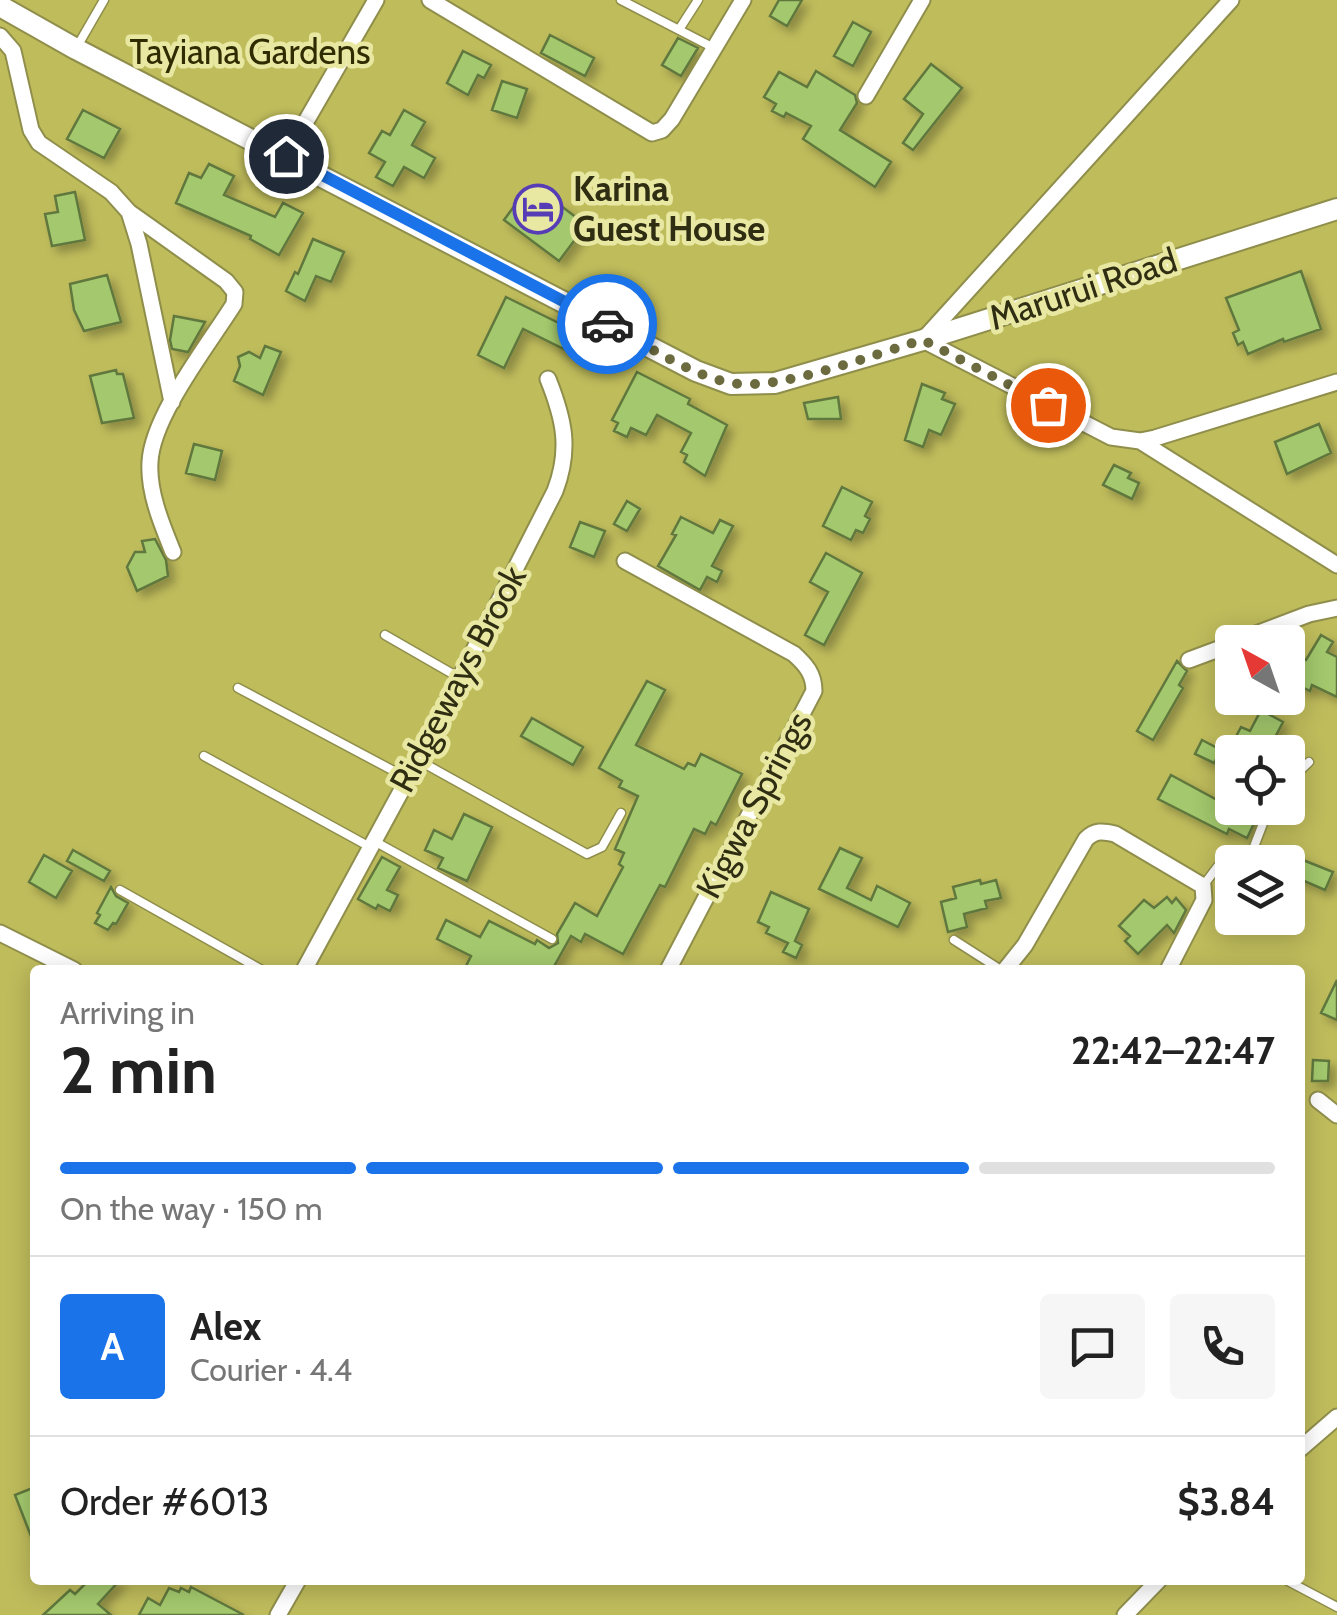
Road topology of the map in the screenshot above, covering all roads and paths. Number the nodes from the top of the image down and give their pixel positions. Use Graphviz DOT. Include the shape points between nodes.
graph roads {
  1 [pos="104,0"];
  2 [pos="376,0"];
  3 [pos="430,0"];
  4 [pos="620,0"];
  5 [pos="698,0"];
  6 [pos="743,0"];
  7 [pos="922,0"];
  8 [pos="1231,0"];
  9 [pos="0,6"];
  10 [pos="680,28"];
  11 [pos="0,36"];
  12 [pos="714,48"];
  13 [pos="76,49"];
  14 [pos="866,96"];
  15 [pos="286,156"];
  16 [pos="1337,209"];
  17 [pos="129,212"];
  18 [pos="923,340"];
  19 [pos="548,378"];
  20 [pos="1337,382"];
  21 [pos="172,402"];
  22 [pos="1140,441"];
  23 [pos="173,552"];
  24 [pos="626,561"];
  25 [pos="1337,566"];
  26 [pos="1337,608"];
  27 [pos="1281,625"];
  28 [pos="385,635"];
  29 [pos="1215,650"];
  30 [pos="1189,660"];
  31 [pos="458,678"];
  32 [pos="238,688"];
  33 [pos="204,756"];
  34 [pos="418,760"];
  35 [pos="1309,762"];
  36 [pos="1305,766"];
  37 [pos="407,778"];
  38 [pos="622,813"];
  39 [pos="1262,825"];
  40 [pos="372,844"];
  41 [pos="1202,886"];
  42 [pos="120,890"];
  43 [pos="0,933"];
  44 [pos="552,939"];
  45 [pos="954,940"];
  46 [pos="64,965"];
  47 [pos="253,965"];
  48 [pos="307,965"];
  49 [pos="671,965"];
  50 [pos="995,965"];
  51 [pos="1007,965"];
  52 [pos="1171,965"];
  53 [pos="1318,1100"];
  54 [pos="1337,1115"];
  55 [pos="1337,1416"];
  56 [pos="1305,1445"];
  57 [pos="295,1585"];
  58 [pos="1154,1585"];
  59 [pos="1295,1585"];
  60 [pos="1337,1607"];
  61 [pos="278,1615"];
  62 [pos="1124,1615"];
  1 -- 13 [label="lane"];
  2 -- 15 [label="street"];
  3 -- 12 [label="street" via="652,132 672,118"];
  4 -- 10 [label="lane"];
  5 -- 10 [label="lane"];
  6 -- 12 [label="street"];
  7 -- 14 [label="street"];
  8 -- 18 [label="street"];
  9 -- 13 [label="street, Marurui Road"];
  10 -- 12 [label="lane"];
  11 -- 17 [label="street" via="13,50 34,137"];
  13 -- 15 [label="street, Marurui Road"];
  15 -- 18 [label="street, Marurui Road" via="732,384 775,383"];
  16 -- 18 [label="street, Marurui Road"];
  17 -- 21 [label="street"];
  17 -- 21 [label="street" via="235,292 234,304"];
  18 -- 22 [label="street" via="1111,437"];
  19 -- 31 [label="street, Ridgeways Brook" via="565,427 560,478"];
  20 -- 22 [label="street"];
  21 -- 23 [label="street" via="149,464"];
  22 -- 25 [label="street"];
  24 -- 49 [label="street, Kigwa Springs" via="794,654 814,682"];
  26 -- 27 [label="street"];
  28 -- 31 [label="lane"];
  29 -- 30 [label="street"];
  31 -- 34 [label="street, Ridgeways Brook"];
  32 -- 37 [label="lane"];
  33 -- 40 [label="lane"];
  34 -- 37 [label="street, Ridgeways Brook"];
  34 -- 38 [label="lane" via="587,854 602,848"];
  35 -- 36 [label="lane"];
  37 -- 40 [label="street, Ridgeways Brook"];
  39 -- 41 [label="lane" via="1252,852 1218,866"];
  40 -- 44 [label="lane"];
  40 -- 48 [label="street, Ridgeways Brook"];
  41 -- 51 [label="street" via="1115,834 1092,834"];
  41 -- 52 [label="street" via="1204,900"];
  42 -- 47 [label="lane"];
  43 -- 46 [label="street"];
  45 -- 50 [label="lane"];
  53 -- 54 [label="street"];
  55 -- 56 [label="street"];
  57 -- 61 [label="street"];
  58 -- 62 [label="street"];
  59 -- 60 [label="lane"];
}
